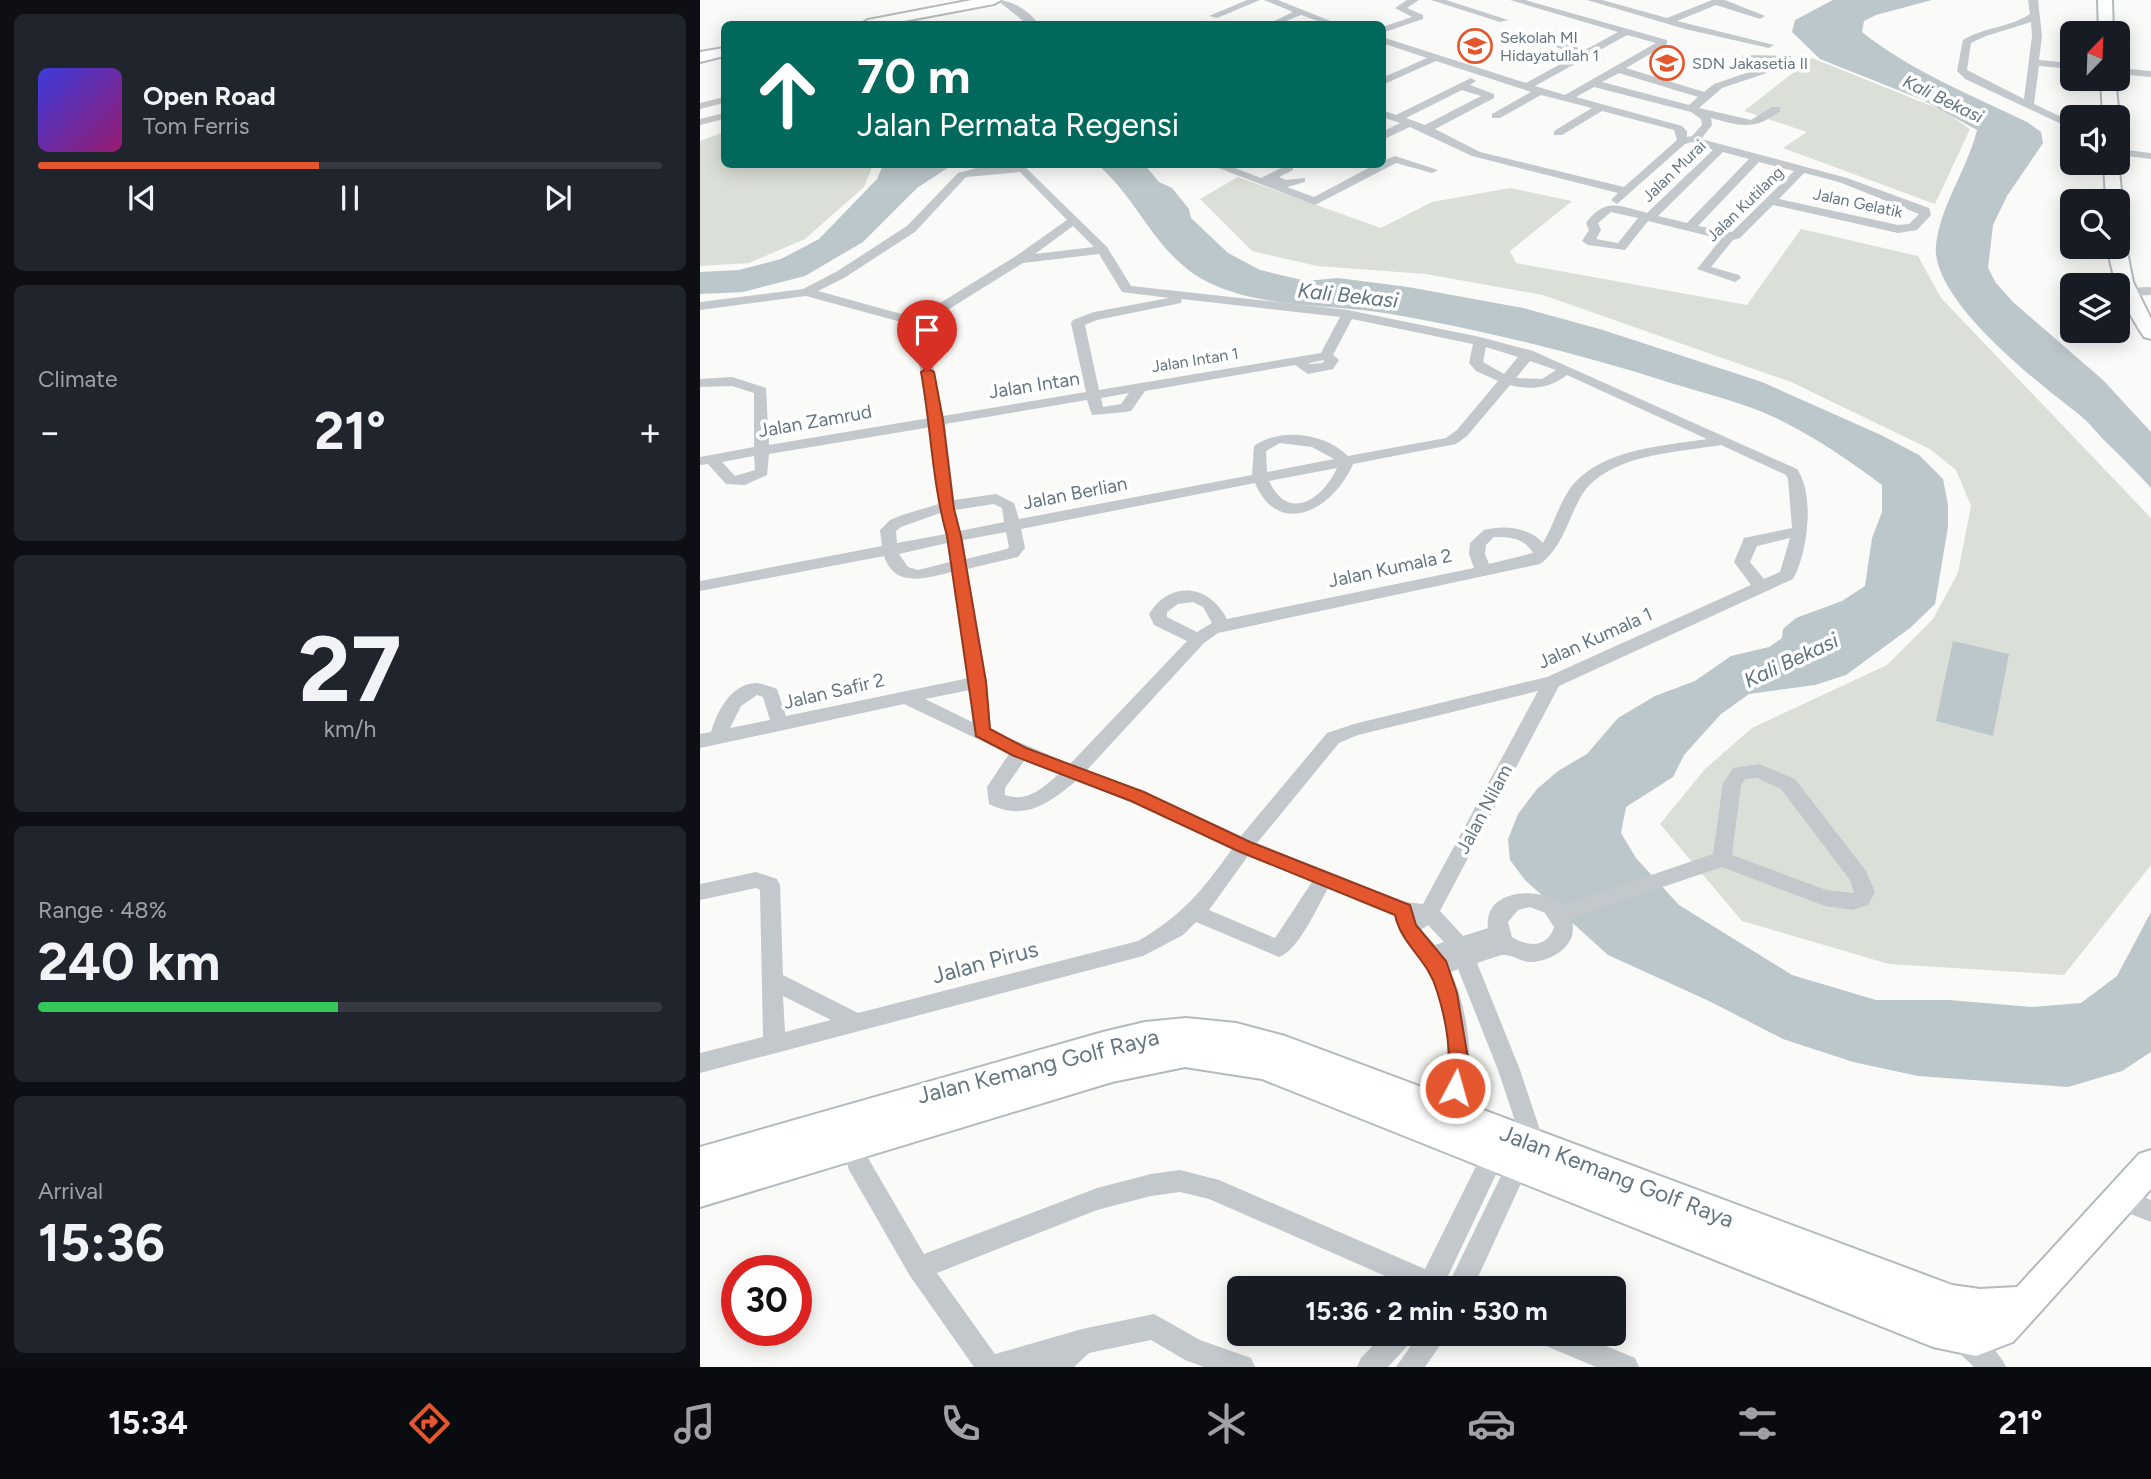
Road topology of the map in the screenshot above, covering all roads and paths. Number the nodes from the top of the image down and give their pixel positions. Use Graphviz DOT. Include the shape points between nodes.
graph roads {
  1 [pos="994,0"];
  2 [pos="1002,0"];
  3 [pos="1255,0"];
  4 [pos="1269,0"];
  5 [pos="1414,0"];
  6 [pos="1436,0"];
  7 [pos="1515,0"];
  8 [pos="1592,0"];
  9 [pos="1646,0"];
  10 [pos="2033,0"];
  11 [pos="2105,0"];
  12 [pos="1718,1"];
  13 [pos="1627,9"];
  14 [pos="1299,13"];
  15 [pos="2035,15"];
  16 [pos="1214,16"];
  17 [pos="1760,16"];
  18 [pos="1503,20"];
  19 [pos="884,21"];
  20 [pos="1028,21"];
  21 [pos="1279,21"];
  22 [pos="1324,21"];
  23 [pos="1669,21"];
  24 [pos="2106,21"];
  25 [pos="1386,29"];
  26 [pos="1685,30"];
  27 [pos="1627,32"];
  28 [pos="1999,32"];
  29 [pos="1513,35"];
  30 [pos="2037,36"];
  31 [pos="1386,41"];
  32 [pos="1664,42"];
  33 [pos="1400,46"];
  34 [pos="1764,47"];
  35 [pos="1386,51"];
  36 [pos="721,53"];
  37 [pos="1588,55"];
  38 [pos="700,57"];
  39 [pos="1436,57"];
  40 [pos="1787,58"];
  41 [pos="2034,62"];
  42 [pos="2060,65"];
  43 [pos="1618,69"];
  44 [pos="2130,72"];
  45 [pos="1487,73"];
  46 [pos="2151,74"];
  47 [pos="1386,79"];
  48 [pos="1593,83"];
  49 [pos="1462,86"];
  50 [pos="1526,87"];
  51 [pos="1539,92"];
  52 [pos="1705,96"];
  53 [pos="1565,99"];
  54 [pos="2030,100"];
  55 [pos="721,101"];
  56 [pos="700,106"];
  57 [pos="1692,108"];
  58 [pos="1598,109"];
  59 [pos="1776,109"];
  60 [pos="1386,115"];
  61 [pos="1496,116"];
  62 [pos="721,117"];
  63 [pos="2060,118"];
  64 [pos="1401,121"];
  65 [pos="700,122"];
  66 [pos="1558,132"];
  67 [pos="1386,134"];
  68 [pos="1429,136"];
  69 [pos="1688,140"];
  70 [pos="1721,148"];
  71 [pos="2130,153"];
  72 [pos="2151,156"];
  73 [pos="1757,157"];
  74 [pos="1386,164"];
  75 [pos="1226,168"];
  76 [pos="1287,168"];
  77 [pos="1378,168"];
  78 [pos="1803,168"];
  79 [pos="1432,170"];
  80 [pos="1265,180"];
  81 [pos="1301,180"];
  82 [pos="1282,186"];
  83 [pos="1624,191"];
  84 [pos="1772,201"];
  85 [pos="1611,208"];
  86 [pos="1647,217"];
  87 [pos="1074,220"];
  88 [pos="1690,227"];
  89 [pos="1729,237"];
  90 [pos="1103,250"];
  91 [pos="1020,259"];
  92 [pos="1735,278"];
  93 [pos="1127,289"];
  94 [pos="2151,291"];
  95 [pos="806,292"];
  96 [pos="2130,292"];
  97 [pos="1189,296"];
  98 [pos="2130,299"];
  99 [pos="700,306"];
  100 [pos="1124,312"];
  101 [pos="1348,314"];
  102 [pos="918,323"];
  103 [pos="2151,333"];
  104 [pos="1480,341"];
  105 [pos="1528,354"];
  106 [pos="1566,369"];
  107 [pos="1507,380"];
  108 [pos="700,383"];
  109 [pos="1095,394"];
  110 [pos="937,420"];
  111 [pos="1724,440"];
  112 [pos="762,450"];
  113 [pos="706,460"];
  114 [pos="1346,463"];
  115 [pos="1260,477"];
  116 [pos="947,509"];
  117 [pos="1013,524"];
  118 [pos="1800,531"];
  119 [pos="954,536"];
  120 [pos="891,548"];
  121 [pos="1542,556"];
  122 [pos="957,566"];
  123 [pos="1483,570"];
  124 [pos="700,586"];
  125 [pos="1760,586"];
  126 [pos="1221,625"];
  127 [pos="1198,639"];
  128 [pos="978,682"];
  129 [pos="1552,682"];
  130 [pos="905,697"];
  131 [pos="780,725"];
  132 [pos="982,732"];
  133 [pos="709,739"];
  134 [pos="1020,752"];
  135 [pos="1074,772"];
  136 [pos="1244,846"];
  137 [pos="1717,860"];
  138 [pos="1324,878"];
  139 [pos="700,892"];
  140 [pos="1567,911"];
  141 [pos="1193,912"];
  142 [pos="1429,914"];
  143 [pos="1406,919"];
  144 [pos="1503,939"];
  145 [pos="1462,952"];
  146 [pos="1434,961"];
  147 [pos="772,980"];
  148 [pos="856,1022"];
  149 [pos="774,1044"];
  150 [pos="700,1063"];
  151 [pos="1446,1123"];
  152 [pos="849,1132"];
  153 [pos="1511,1149"];
  154 [pos="700,1162"];
  155 [pos="2151,1165"];
  156 [pos="700,1192"];
  157 [pos="2136,1205"];
  158 [pos="919,1268"];
  159 [pos="1409,1276"];
  160 [pos="1440,1276"];
  161 [pos="1464,1276"];
  162 [pos="2024,1304"];
  163 [pos="1948,1334"];
  164 [pos="1082,1342"];
  165 [pos="1390,1346"];
  166 [pos="1426,1346"];
  167 [pos="1576,1346"];
  168 [pos="1199,1359"];
  169 [pos="992,1367"];
  170 [pos="1056,1367"];
  171 [pos="1242,1367"];
  172 [pos="1370,1367"];
  173 [pos="1409,1367"];
  174 [pos="1626,1367"];
  175 [pos="1993,1367"];
  1 -- 19 [label="main road"];
  2 -- 20 [label="street"];
  3 -- 16 [label="street"];
  4 -- 14 [label="street"];
  5 -- 25 [label="street" via="1399,8 1420,18"];
  6 -- 18 [label="street"];
  7 -- 27 [label="street"];
  8 -- 13 [label="street"];
  9 -- 13 [label="street"];
  10 -- 15 [label="street"];
  11 -- 24 [label="street"];
  12 -- 17 [label="street"];
  12 -- 23 [label="street"];
  13 -- 23 [label="street"];
  14 -- 21 [label="street"];
  14 -- 22 [label="street"];
  15 -- 28 [label="street" via="2023,25"];
  15 -- 30 [label="street"];
  23 -- 26 [label="street"];
  26 -- 32 [label="street"];
  26 -- 34 [label="street"];
  27 -- 32 [label="street"];
  27 -- 37 [label="street"];
  28 -- 30 [label="street"];
  28 -- 54 [label="street" via="1966,42 1962,71 1995,91"];
  29 -- 37 [label="street"];
  30 -- 41 [label="street"];
  31 -- 33 [label="street"];
  32 -- 43 [label="street"];
  33 -- 35 [label="street"];
  33 -- 39 [label="street"];
  36 -- 38 [label="main road"];
  37 -- 50 [label="street"];
  39 -- 45 [label="street"];
  39 -- 47 [label="street"];
  40 -- 52 [label="street" via="1748,57 1745,60 1763,71 1731,80"];
  41 -- 42 [label="street"];
  41 -- 54 [label="street"];
  43 -- 48 [label="street"];
  43 -- 52 [label="street"];
  44 -- 46 [label="street"];
  45 -- 49 [label="street"];
  45 -- 50 [label="street"];
  48 -- 53 [label="street"];
  48 -- 57 [label="street"];
  49 -- 64 [label="street"];
  49 -- 68 [label="street" via="1490,96"];
  50 -- 51 [label="street"];
  51 -- 53 [label="street"];
  51 -- 61 [label="street"];
  52 -- 57 [label="street"];
  53 -- 58 [label="street"];
  54 -- 63 [label="street"];
  55 -- 56 [label="street"];
  57 -- 59 [label="street" via="1754,123"];
  57 -- 69 [label="street" via="1706,118 1707,125"];
  58 -- 66 [label="street"];
  58 -- 69 [label="street" via="1678,128"];
  60 -- 64 [label="street"];
  62 -- 65 [label="street"];
  64 -- 67 [label="street"];
  64 -- 68 [label="street"];
  68 -- 83 [label="street" via="1476,154"];
  69 -- 70 [label="street"];
  69 -- 83 [label="street"];
  70 -- 73 [label="street"];
  70 -- 86 [label="street, Jalan Murai"];
  71 -- 72 [label="street"];
  73 -- 78 [label="street"];
  73 -- 88 [label="street"];
  74 -- 79 [label="street" via="1395,159"];
  75 -- 80 [label="street"];
  76 -- 80 [label="street"];
  77 -- 82 [label="street" via="1315,201"];
  78 -- 84 [label="street, Jalan Kutilang"];
  78 -- 84 [label="street, Jalan Gelatik" via="1922,208 1925,215 1908,229 1898,229"];
  80 -- 82 [label="street"];
  81 -- 82 [label="street"];
  83 -- 85 [label="street"];
  84 -- 89 [label="street, Jalan Kutilang"];
  85 -- 86 [label="street"];
  85 -- 86 [label="street, Jalan Murai" via="1592,223 1595,230 1588,242 1621,247"];
  86 -- 88 [label="street"];
  87 -- 90 [label="street"];
  87 -- 91 [label="street"];
  87 -- 95 [label="street" via="1026,168 968,173 956,179 911,229"];
  88 -- 89 [label="street"];
  89 -- 92 [label="street, Jalan Kutilang" via="1703,269"];
  90 -- 91 [label="street"];
  90 -- 93 [label="street"];
  91 -- 102 [label="street"];
  93 -- 97 [label="street"];
  93 -- 100 [label="street"];
  94 -- 96 [label="street"];
  95 -- 99 [label="street"];
  95 -- 102 [label="street"];
  97 -- 100 [label="street"];
  97 -- 101 [label="street"];
  98 -- 103 [label="street"];
  100 -- 109 [label="street" via="1078,323"];
  101 -- 104 [label="street"];
  101 -- 109 [label="street, Jalan Intan 1" via="1326,356 1141,386 1127,407 1101,413 1096,412"];
  102 -- 110 [label="street"];
  104 -- 105 [label="street"];
  104 -- 107 [label="street" via="1476,363"];
  105 -- 106 [label="street"];
  105 -- 107 [label="street"];
  106 -- 107 [label="street" via="1544,383"];
  106 -- 111 [label="street"];
  107 -- 114 [label="street, Jalan Berlian" via="1457,438"];
  108 -- 112 [label="street" via="735,381 761,391"];
  109 -- 110 [label="street, Jalan Intan"];
  110 -- 112 [label="street, Jalan Zamrud"];
  110 -- 116 [label="street"];
  111 -- 118 [label="street, Jalan Kumala 1" via="1792,472"];
  111 -- 121 [label="street" via="1622,461 1597,473 1579,487"];
  112 -- 113 [label="street, Jalan Zamrud"];
  112 -- 113 [label="street" via="764,469 740,481 728,480"];
  114 -- 115 [label="street, Jalan Berlian"];
  114 -- 115 [label="street" via="1331,492 1305,508 1279,505"];
  114 -- 115 [label="street" via="1338,452 1323,445 1280,439 1259,449"];
  115 -- 117 [label="street, Jalan Berlian"];
  116 -- 117 [label="street" via="1001,500 1009,506"];
  116 -- 119 [label="street"];
  116 -- 120 [label="street" via="915,514 893,524 888,530"];
  117 -- 119 [label="street, Jalan Berlian"];
  117 -- 122 [label="street" via="1017,548 1012,553"];
  118 -- 125 [label="street, Jalan Kumala 1" via="1788,573"];
  118 -- 125 [label="street" via="1750,542 1742,562"];
  119 -- 120 [label="street, Jalan Berlian"];
  119 -- 122 [label="street"];
  120 -- 122 [label="street" via="894,565 903,573 918,575"];
  120 -- 124 [label="street, Jalan Berlian"];
  121 -- 123 [label="street, Jalan Kumala 2"];
  121 -- 123 [label="street" via="1538,543 1530,538 1490,533 1478,543"];
  122 -- 128 [label="street"];
  123 -- 126 [label="street, Jalan Kumala 2"];
  125 -- 129 [label="street, Jalan Kumala 1"];
  126 -- 127 [label="street, Jalan Kumala 2"];
  126 -- 127 [label="street" via="1205,601 1174,598 1162,605 1157,614 1160,621"];
  127 -- 135 [label="street, Jalan Kumala 2"];
  128 -- 130 [label="street, Jalan Safir 2"];
  128 -- 132 [label="street"];
  129 -- 136 [label="street, Jalan Kumala 1" via="1333,738"];
  129 -- 142 [label="street, Jalan Nilam"];
  130 -- 131 [label="street, Jalan Safir 2"];
  130 -- 132 [label="street"];
  131 -- 133 [label="street, Jalan Safir 2"];
  131 -- 133 [label="street" via="771,693 756,689 729,705"];
  132 -- 134 [label="street"];
  134 -- 135 [label="street"];
  134 -- 135 [label="street, Jalan Kumala 2" via="996,786 996,799 1006,804 1041,799"];
  135 -- 136 [label="street"];
  136 -- 138 [label="street"];
  136 -- 141 [label="street, Jalan Pirus"];
  137 -- 137 [label="street" via="1732,783 1740,773 1759,771 1788,784 1866,892 1861,899 1840,901"];
  137 -- 140 [label="street"];
  138 -- 141 [label="street" via="1279,949"];
  138 -- 143 [label="street"];
  139 -- 147 [label="street" via="756,880 770,885"];
  140 -- 144 [label="street" via="1563,936 1550,949 1530,953"];
  140 -- 144 [label="street" via="1541,901 1510,903 1498,916"];
  141 -- 148 [label="street, Jalan Pirus" via="1176,929 1143,948"];
  142 -- 143 [label="street"];
  142 -- 145 [label="street"];
  143 -- 146 [label="street"];
  144 -- 145 [label="street"];
  145 -- 146 [label="street"];
  145 -- 153 [label="street" via="1530,1126"];
  146 -- 151 [label="street" via="1448,993 1458,1048 1459,1065"];
  147 -- 148 [label="street"];
  147 -- 149 [label="street"];
  148 -- 149 [label="street, Jalan Pirus"];
  149 -- 150 [label="street, Jalan Pirus"];
  151 -- 152 [label="street, Jalan Kemang Golf Raya" via="1340,1082 1185,1054"];
  151 -- 153 [label="street, Jalan Kemang Golf Raya"];
  152 -- 154 [label="street"];
  152 -- 156 [label="street"];
  152 -- 158 [label="street" via="857,1162"];
  153 -- 160 [label="street"];
  153 -- 161 [label="street"];
  153 -- 162 [label="street, Jalan Kemang Golf Raya" via="1952,1302"];
  153 -- 163 [label="street, Jalan Kemang Golf Raya"];
  155 -- 157 [label="street"];
  157 -- 162 [label="street"];
  158 -- 159 [label="street" via="1097,1199 1180,1181 1211,1188"];
  158 -- 169 [label="street"];
  162 -- 163 [label="street" via="1989,1337"];
  163 -- 175 [label="street"];
  164 -- 168 [label="street" via="1154,1328 1170,1334"];
  164 -- 169 [label="street"];
  164 -- 170 [label="street"];
  165 -- 172 [label="street"];
  166 -- 173 [label="street"];
  167 -- 174 [label="street"];
  168 -- 171 [label="street"];
}
